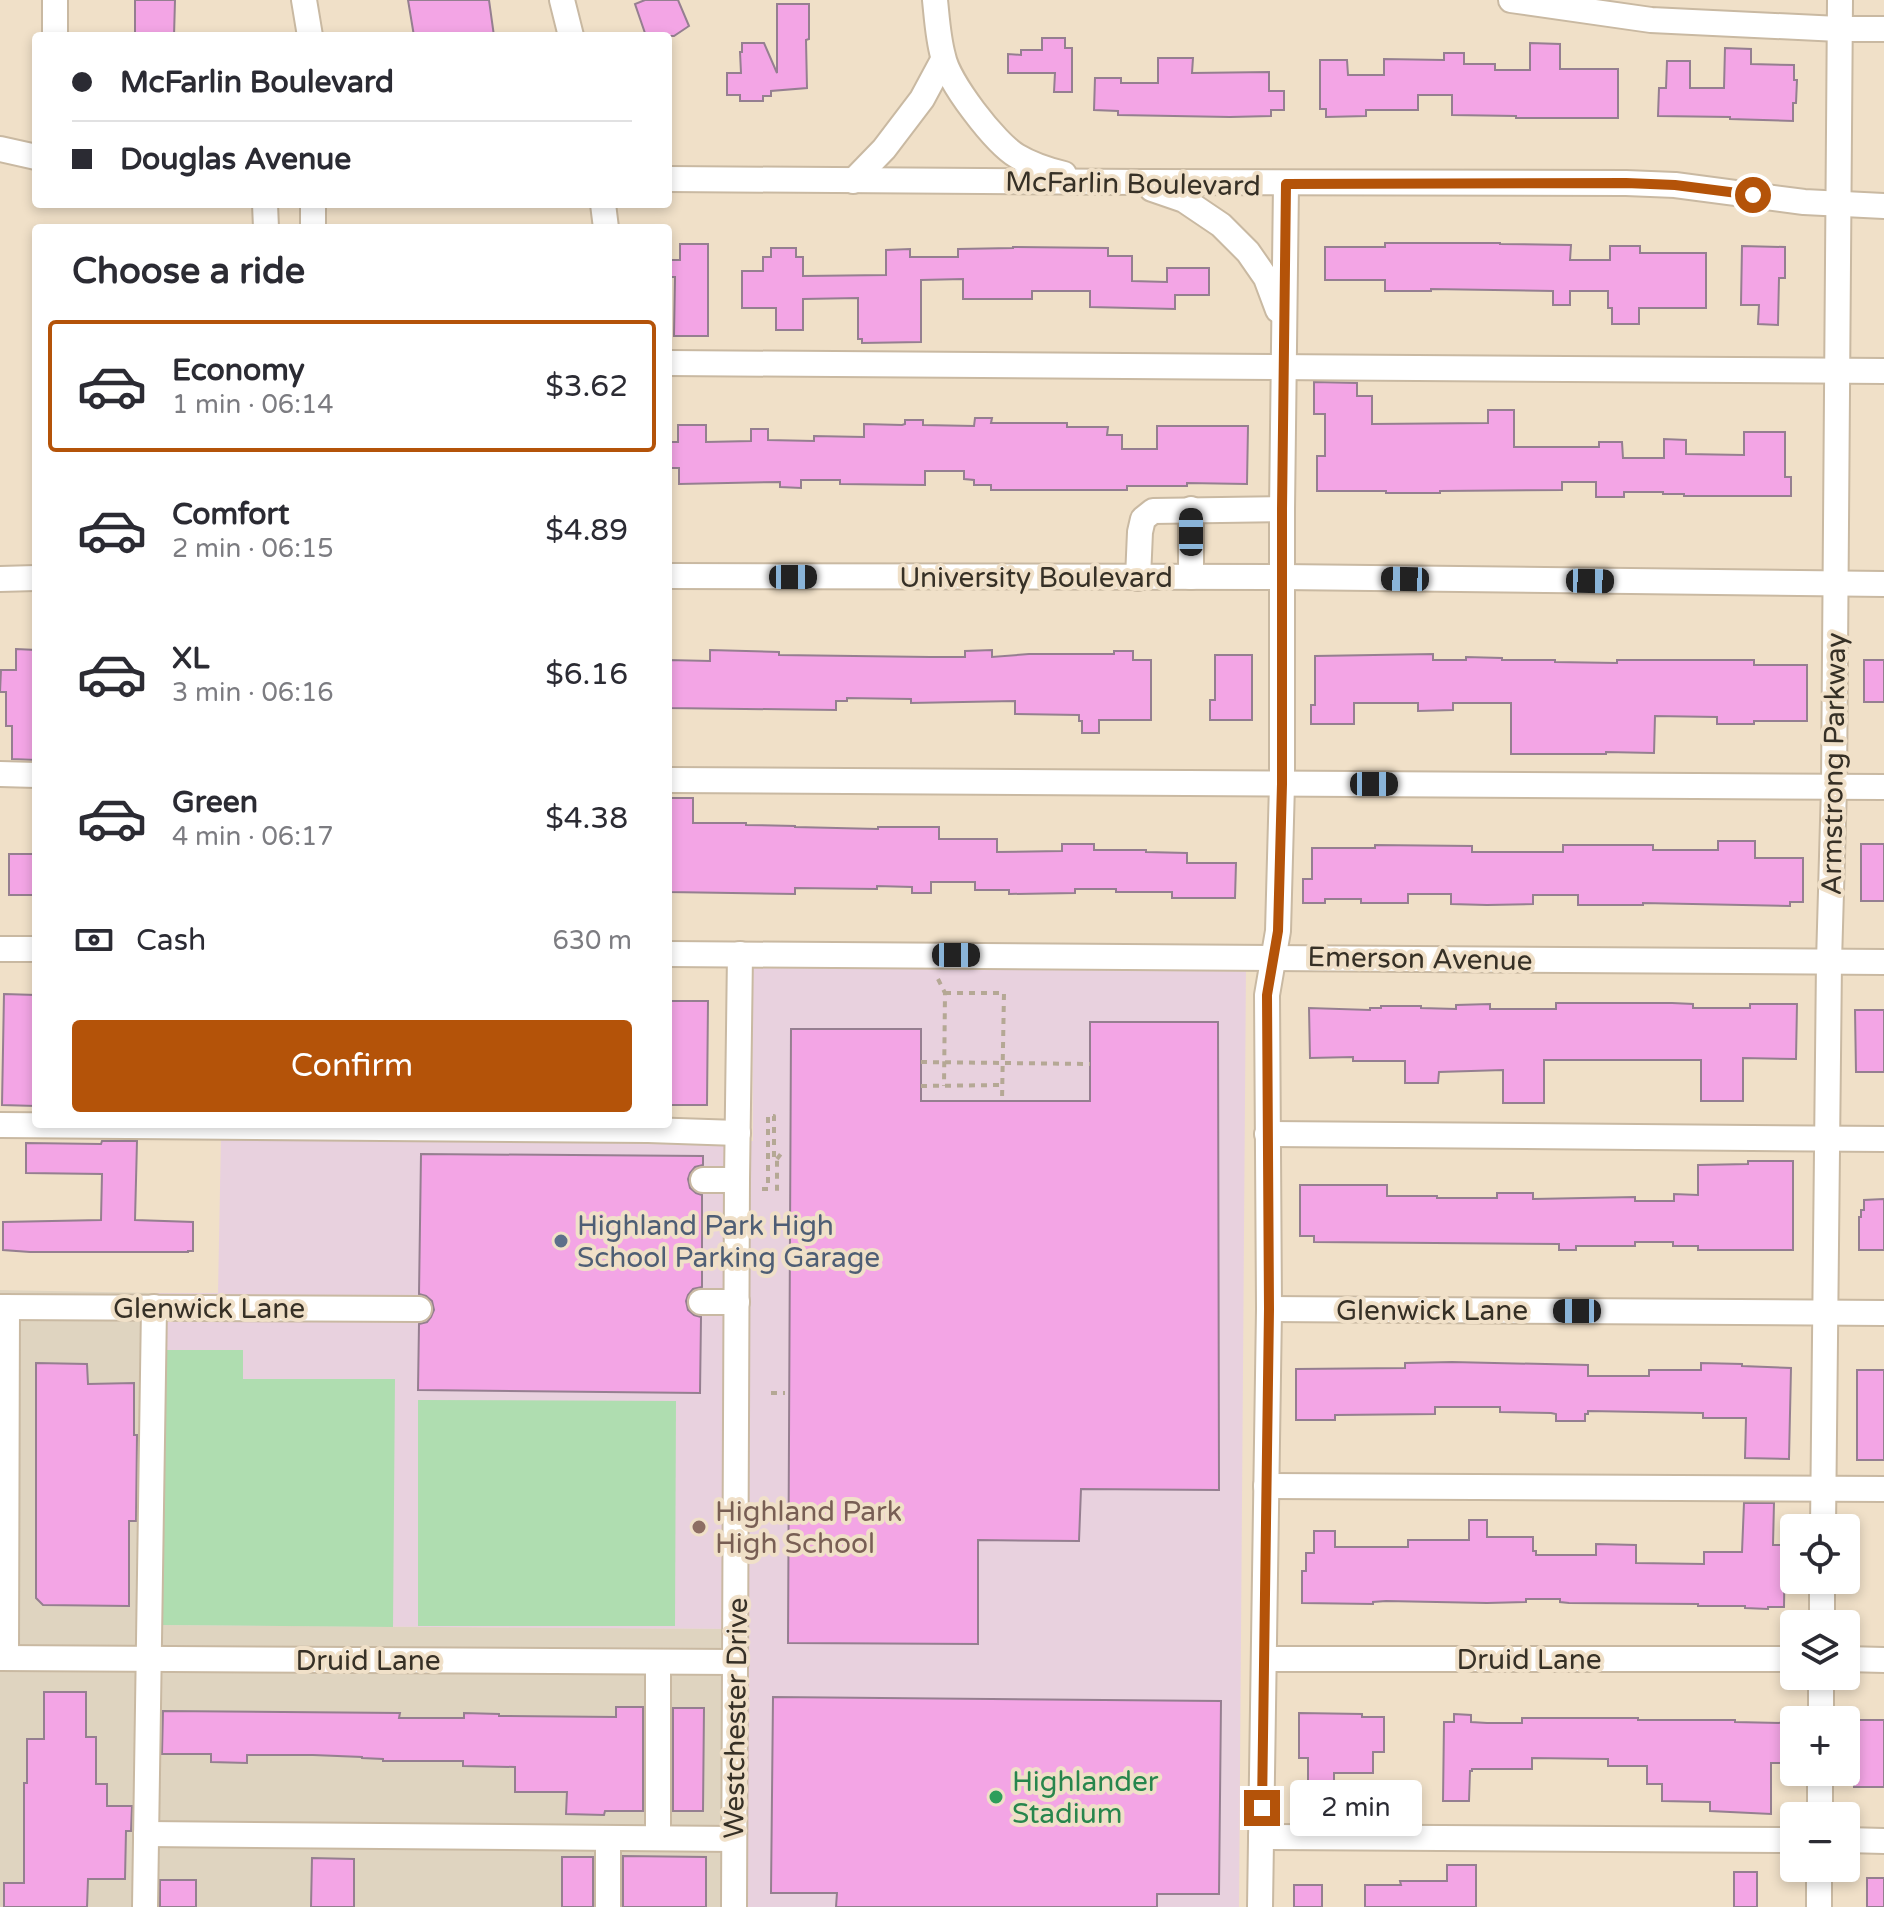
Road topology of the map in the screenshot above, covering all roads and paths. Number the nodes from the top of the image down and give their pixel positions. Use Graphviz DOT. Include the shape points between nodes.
graph roads {
  1 [pos="55,0"];
  2 [pos="304,0"];
  3 [pos="562,0"];
  4 [pos="935,0"];
  5 [pos="1511,0"];
  6 [pos="1840,0"];
  7 [pos="1839,29"];
  8 [pos="1884,29"];
  9 [pos="55,32"];
  10 [pos="309,32"];
  11 [pos="570,32"];
  12 [pos="943,60"];
  13 [pos="0,149"];
  14 [pos="32,156"];
  15 [pos="672,179"];
  16 [pos="853,181"];
  17 [pos="1095,181"];
  18 [pos="1286,184"];
  19 [pos="1838,205"];
  20 [pos="1884,206"];
  21 [pos="1284,325"];
  22 [pos="672,363"];
  23 [pos="1283,366"];
  24 [pos="1838,370"];
  25 [pos="1884,371"];
  26 [pos="1191,509"];
  27 [pos="1282,509"];
  28 [pos="672,576"];
  29 [pos="1191,577"];
  30 [pos="1282,577"];
  31 [pos="32,578"];
  32 [pos="1138,578"];
  33 [pos="0,579"];
  34 [pos="1835,584"];
  35 [pos="1884,584"];
  36 [pos="0,774"];
  37 [pos="32,775"];
  38 [pos="672,780"];
  39 [pos="1282,784"];
  40 [pos="1834,786"];
  41 [pos="1884,787"];
  42 [pos="0,949"];
  43 [pos="32,949"];
  44 [pos="672,954"];
  45 [pos="740,954"];
  46 [pos="1273,956"];
  47 [pos="1829,962"];
  48 [pos="1884,962"];
  49 [pos="921,1062"];
  50 [pos="944,1062"];
  51 [pos="1002,1063"];
  52 [pos="1090,1064"];
  53 [pos="1002,1085"];
  54 [pos="921,1086"];
  55 [pos="944,1086"];
  56 [pos="1002,1101"];
  57 [pos="0,1125"];
  58 [pos="32,1125"];
  59 [pos="663,1128"];
  60 [pos="738,1133"];
  61 [pos="1267,1134"];
  62 [pos="1827,1139"];
  63 [pos="1884,1139"];
  64 [pos="783,1151"];
  65 [pos="777,1159"];
  66 [pos="703,1180"];
  67 [pos="737,1180"];
  68 [pos="762,1189"];
  69 [pos="777,1194"];
  70 [pos="701,1302"];
  71 [pos="737,1302"];
  72 [pos="4,1307"];
  73 [pos="154,1307"];
  74 [pos="419,1309"];
  75 [pos="1269,1309"];
  76 [pos="1824,1312"];
  77 [pos="1884,1313"];
  78 [pos="771,1393"];
  79 [pos="785,1393"];
  80 [pos="1266,1486"];
  81 [pos="1823,1488"];
  82 [pos="1884,1489"];
  83 [pos="1823,1514"];
  84 [pos="3,1658"];
  85 [pos="149,1658"];
  86 [pos="1264,1659"];
  87 [pos="1780,1659"];
  88 [pos="1860,1659"];
  89 [pos="1884,1660"];
  90 [pos="658,1662"];
  91 [pos="736,1662"];
  92 [pos="146,1834"];
  93 [pos="1261,1837"];
  94 [pos="608,1838"];
  95 [pos="658,1838"];
  96 [pos="734,1839"];
  97 [pos="1780,1840"];
  98 [pos="1860,1840"];
  99 [pos="1884,1841"];
  100 [pos="1819,1882"];
  101 [pos="145,1907"];
  102 [pos="608,1907"];
  103 [pos="734,1907"];
  104 [pos="1260,1907"];
  105 [pos="1819,1907"];
  1 -- 9 [label="street"];
  2 -- 10 [label="street"];
  3 -- 11 [label="street"];
  4 -- 12 [label="street"];
  5 -- 7 [label="street" via="1651,20"];
  6 -- 7 [label="street, Armstrong Parkway"];
  7 -- 8 [label="street"];
  7 -- 19 [label="street, Armstrong Parkway"];
  12 -- 16 [label="street" via="922,99"];
  12 -- 17 [label="street" via="988,128 1015,155 1044,169"];
  13 -- 14 [label="street"];
  15 -- 16 [label="street, McFarlin Boulevard"];
  16 -- 17 [label="street, McFarlin Boulevard"];
  17 -- 18 [label="street, McFarlin Boulevard"];
  17 -- 21 [label="street" via="1150,188 1184,200 1221,225 1266,278"];
  18 -- 19 [label="street, McFarlin Boulevard" via="1626,183"];
  18 -- 21 [label="street"];
  19 -- 20 [label="street, McFarlin Boulevard"];
  19 -- 24 [label="street, Armstrong Parkway"];
  21 -- 23 [label="street"];
  22 -- 23 [label="street"];
  23 -- 24 [label="street"];
  23 -- 27 [label="street"];
  24 -- 25 [label="street"];
  24 -- 34 [label="street, Armstrong Parkway"];
  26 -- 27 [label="street"];
  26 -- 29 [label="street"];
  26 -- 32 [label="street" via="1153,511 1143,519"];
  27 -- 30 [label="street"];
  28 -- 32 [label="street, University Boulevard"];
  29 -- 30 [label="street, University Boulevard"];
  29 -- 32 [label="street, University Boulevard"];
  30 -- 34 [label="street, University Boulevard"];
  30 -- 39 [label="street"];
  31 -- 33 [label="street"];
  34 -- 35 [label="street, University Boulevard"];
  34 -- 40 [label="street, Armstrong Parkway"];
  36 -- 37 [label="street"];
  38 -- 39 [label="street"];
  39 -- 40 [label="street"];
  39 -- 46 [label="street"];
  40 -- 41 [label="street"];
  40 -- 47 [label="street, Armstrong Parkway"];
  42 -- 43 [label="street"];
  44 -- 45 [label="street, Emerson Avenue"];
  45 -- 46 [label="street, Emerson Avenue"];
  45 -- 60 [label="street, Westchester Drive"];
  46 -- 47 [label="street, Emerson Avenue"];
  46 -- 61 [label="street" via="1267,995"];
  47 -- 48 [label="street, Emerson Avenue"];
  47 -- 62 [label="street, Armstrong Parkway"];
  49 -- 50 [label="path"];
  50 -- 51 [label="path"];
  50 -- 51 [label="path" via="945,991 1004,993"];
  50 -- 55 [label="path"];
  51 -- 52 [label="path"];
  51 -- 53 [label="path"];
  53 -- 55 [label="path"];
  53 -- 56 [label="path"];
  54 -- 55 [label="path"];
  57 -- 58 [label="street"];
  59 -- 60 [label="street"];
  60 -- 67 [label="street, Westchester Drive"];
  61 -- 62 [label="street"];
  61 -- 75 [label="street"];
  62 -- 63 [label="street"];
  62 -- 76 [label="street, Armstrong Parkway"];
  64 -- 65 [label="path"];
  65 -- 68 [label="path" via="774,1116 768,1116 768,1189"];
  65 -- 69 [label="path"];
  66 -- 67 [label="street"];
  67 -- 71 [label="street, Westchester Drive"];
  70 -- 71 [label="street"];
  71 -- 91 [label="street, Westchester Drive"];
  72 -- 73 [label="street, Glenwick Lane"];
  72 -- 84 [label="street"];
  73 -- 74 [label="street, Glenwick Lane"];
  73 -- 85 [label="street"];
  75 -- 76 [label="street, Glenwick Lane"];
  75 -- 80 [label="street"];
  76 -- 77 [label="street, Glenwick Lane"];
  76 -- 81 [label="street, Armstrong Parkway"];
  78 -- 79 [label="path"];
  80 -- 81 [label="street"];
  80 -- 86 [label="street"];
  81 -- 82 [label="street"];
  81 -- 83 [label="street, Armstrong Parkway"];
  84 -- 85 [label="street, Druid Lane"];
  85 -- 90 [label="street, Druid Lane"];
  85 -- 92 [label="street"];
  86 -- 87 [label="street, Druid Lane"];
  86 -- 93 [label="street"];
  88 -- 89 [label="street"];
  90 -- 91 [label="street, Druid Lane"];
  90 -- 95 [label="street"];
  91 -- 96 [label="street, Westchester Drive"];
  92 -- 94 [label="street"];
  92 -- 101 [label="street"];
  93 -- 97 [label="street"];
  93 -- 104 [label="street"];
  94 -- 95 [label="street"];
  94 -- 102 [label="street"];
  95 -- 96 [label="street"];
  96 -- 103 [label="street, Westchester Drive"];
  98 -- 99 [label="street"];
  100 -- 105 [label="street"];
}
